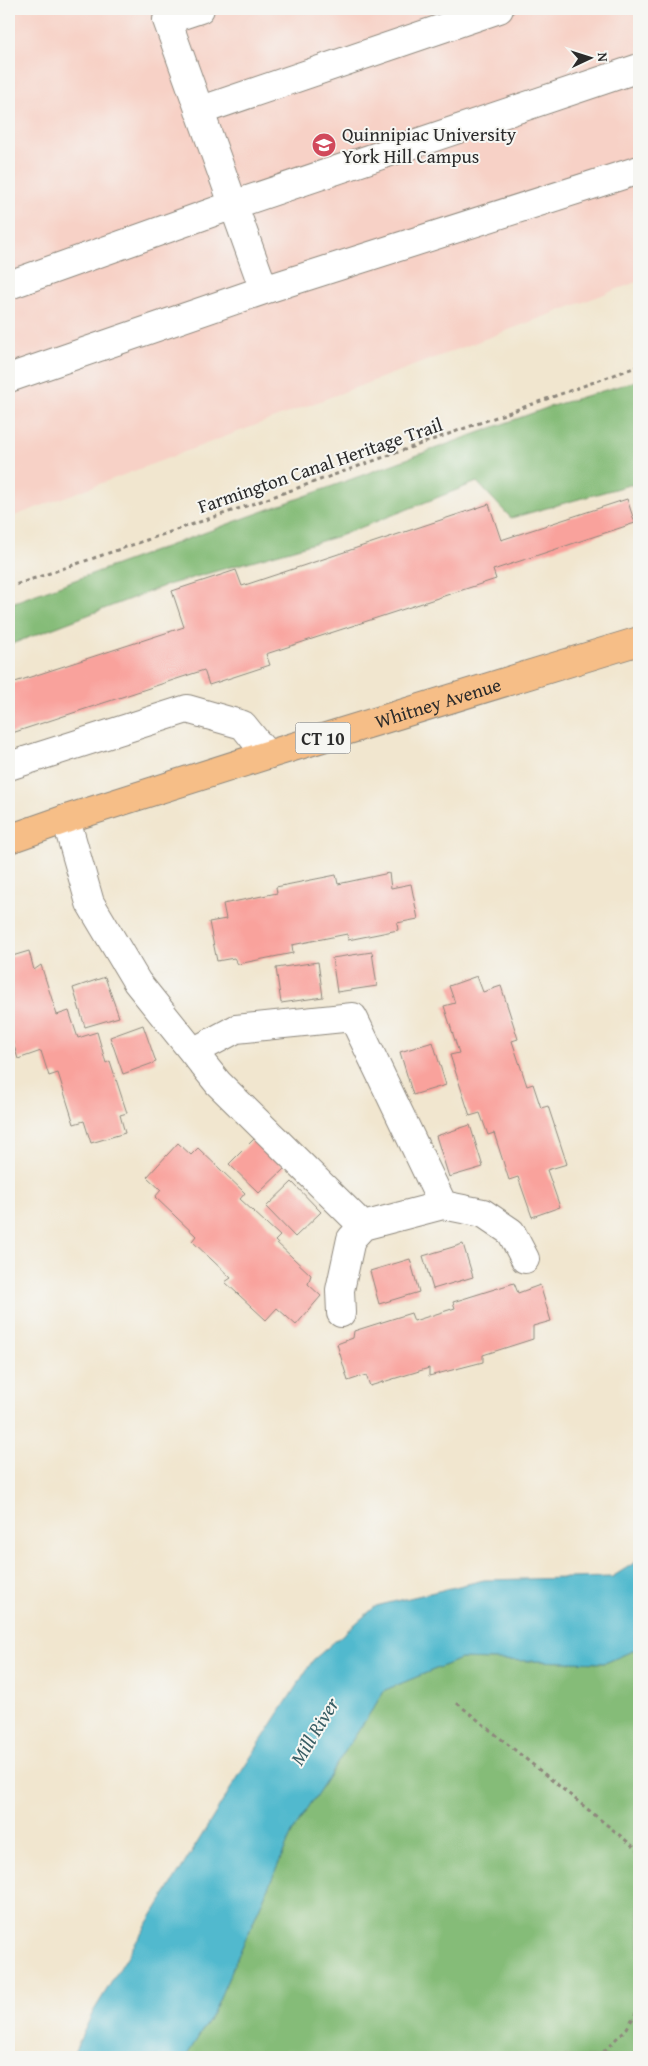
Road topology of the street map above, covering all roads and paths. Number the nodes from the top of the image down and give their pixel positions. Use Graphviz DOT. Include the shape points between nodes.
graph roads {
  1 [pos="200,9"];
  2 [pos="498,9"];
  3 [pos="639,68"];
  4 [pos="199,111"];
  5 [pos="639,170"];
  6 [pos="233,205"];
  7 [pos="9,285"];
  8 [pos="264,290"];
  9 [pos="639,366"];
  10 [pos="9,378"];
  11 [pos="9,587"];
  12 [pos="639,642"];
  13 [pos="267,756"];
  14 [pos="9,766"];
  15 [pos="66,818"];
  16 [pos="9,839"];
  17 [pos="193,1052"];
  18 [pos="444,1205"];
  19 [pos="363,1226"];
  20 [pos="525,1259"];
  21 [pos="340,1313"];
  22 [pos="457,1703"];
  23 [pos="639,1851"];
  24 [pos="639,2008"];
  25 [pos="598,2057"];
  1 -- 4 [label="lane" via="167,20"];
  2 -- 4 [label="lane"];
  3 -- 6 [label="lane"];
  4 -- 6 [label="lane"];
  5 -- 8 [label="lane"];
  6 -- 7 [label="lane"];
  6 -- 8 [label="lane"];
  8 -- 10 [label="lane"];
  9 -- 11 [label="path, Farmington Canal Heritage Trail"];
  12 -- 13 [label="highway, Whitney Avenue / CT 10"];
  13 -- 14 [label="lane" via="243,726 187,709"];
  13 -- 15 [label="highway, Whitney Avenue / CT 10"];
  15 -- 16 [label="highway, Whitney Avenue / CT 10"];
  15 -- 17 [label="lane" via="90,903 137,982"];
  17 -- 18 [label="lane" via="236,1029 353,1017"];
  17 -- 19 [label="lane" via="218,1083"];
  18 -- 19 [label="lane"];
  18 -- 20 [label="lane" via="483,1213 510,1232"];
  19 -- 21 [label="lane" via="351,1238 340,1290"];
  22 -- 23 [label="path"];
  24 -- 25 [label="path" via="628,2028"];
}
